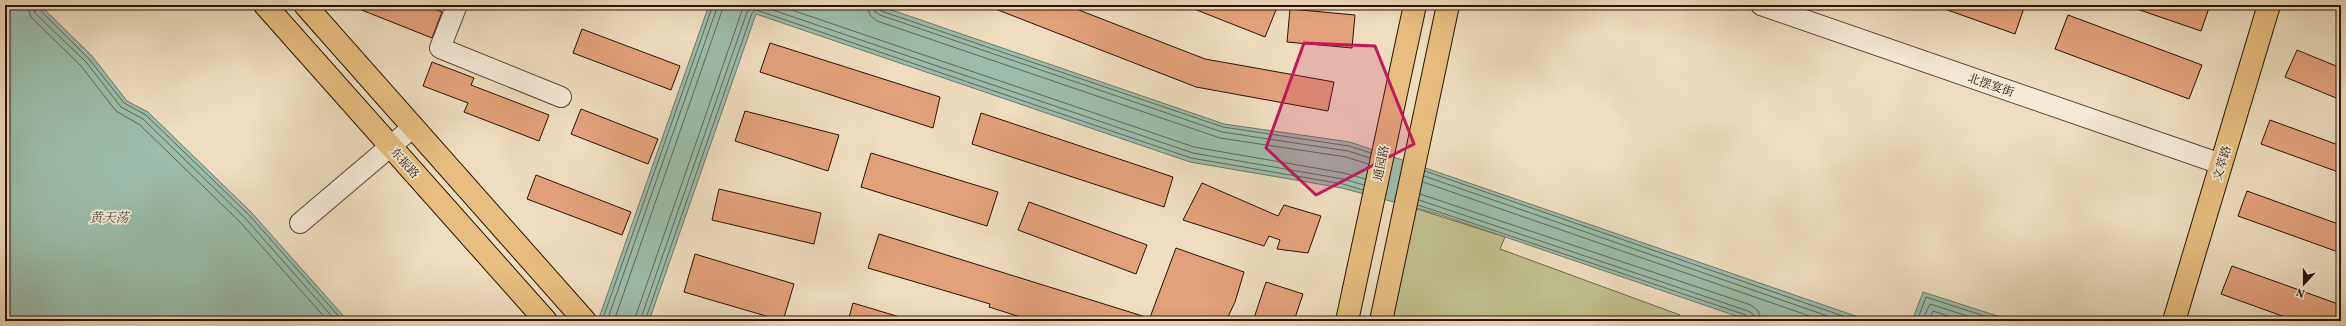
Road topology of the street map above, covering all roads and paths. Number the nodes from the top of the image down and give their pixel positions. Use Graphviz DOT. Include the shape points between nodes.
graph roads {
  1 [pos="265,5"];
  2 [pos="305,5"];
  3 [pos="457,5"];
  4 [pos="1415,5"];
  5 [pos="1448,5"];
  6 [pos="1761,5"];
  7 [pos="2269,5"];
  8 [pos="561,96"];
  9 [pos="412,128"];
  10 [pos="390,146"];
  11 [pos="2221,164"];
  12 [pos="300,223"];
  13 [pos="546,321"];
  14 [pos="585,321"];
  15 [pos="1347,321"];
  16 [pos="1381,321"];
  17 [pos="2174,321"];
  1 -- 10 [label="main road, 东振路"];
  2 -- 9 [label="main road"];
  3 -- 8 [label="street" via="440,48"];
  4 -- 15 [label="main road, 通园路"];
  5 -- 16 [label="main road"];
  6 -- 11 [label="street, 北摆宴街"];
  7 -- 11 [label="main road, 文萃路"];
  9 -- 10 [label="street"];
  9 -- 14 [label="main road"];
  10 -- 12 [label="street"];
  10 -- 13 [label="main road, 东振路"];
  11 -- 17 [label="main road, 文萃路"];
}
